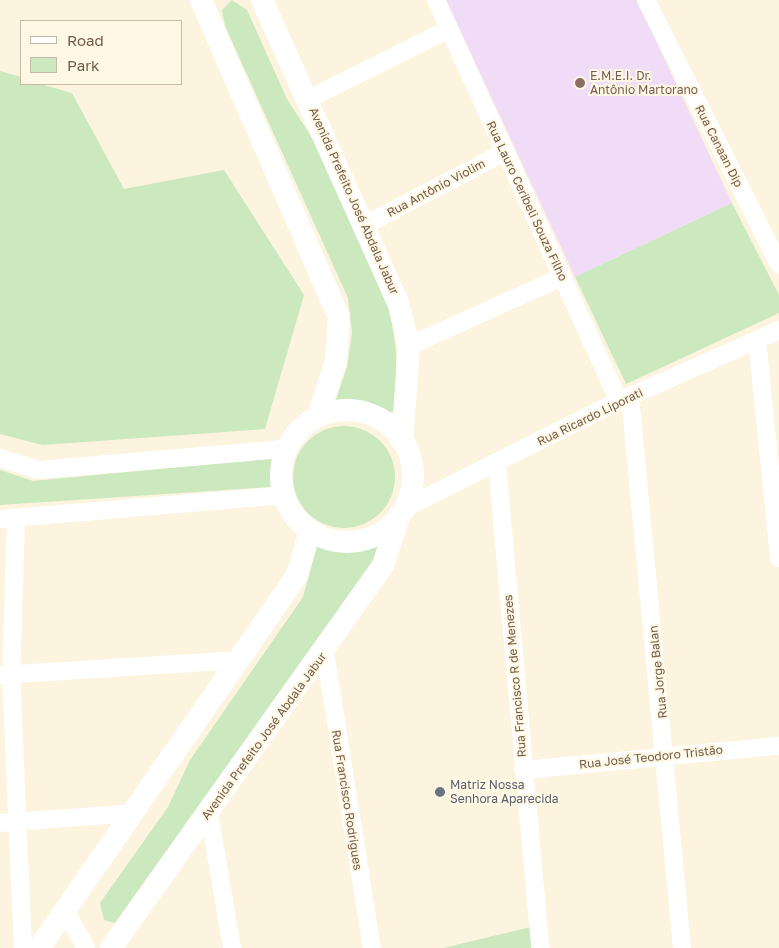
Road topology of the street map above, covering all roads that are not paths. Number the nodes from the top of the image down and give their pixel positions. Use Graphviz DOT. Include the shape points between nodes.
graph roads {
  1 [pos="201,0"];
  2 [pos="262,0"];
  3 [pos="436,0"];
  4 [pos="646,0"];
  5 [pos="449,29"];
  6 [pos="308,99"];
  7 [pos="505,152"];
  8 [pos="367,224"];
  9 [pos="779,264"];
  10 [pos="562,277"];
  11 [pos="779,330"];
  12 [pos="757,340"];
  13 [pos="409,346"];
  14 [pos="624,399"];
  15 [pos="318,416"];
  16 [pos="402,441"];
  17 [pos="286,449"];
  18 [pos="0,458"];
  19 [pos="497,463"];
  20 [pos="283,495"];
  21 [pos="402,512"];
  22 [pos="8,519"];
  23 [pos="310,531"];
  24 [pos="779,558"];
  25 [pos="325,652"];
  26 [pos="240,660"];
  27 [pos="6,674"];
  28 [pos="779,746"];
  29 [pos="666,754"];
  30 [pos="523,770"];
  31 [pos="209,812"];
  32 [pos="135,813"];
  33 [pos="9,822"];
  34 [pos="65,910"];
  35 [pos="23,948"];
  36 [pos="39,948"];
  37 [pos="86,948"];
  38 [pos="110,948"];
  39 [pos="232,948"];
  40 [pos="372,948"];
  41 [pos="540,948"];
  42 [pos="682,948"];
  1 -- 15 [label="street" via="339,318 336,360"];
  2 -- 6 [label="street, Avenida Prefeito José Abdala Jabur"];
  3 -- 5 [label="street, Rua Lauro Ceribeli Souza Filho"];
  4 -- 9 [label="street, Rua Canaan Dip"];
  5 -- 6 [label="street"];
  5 -- 7 [label="street, Rua Lauro Ceribeli Souza Filho"];
  6 -- 8 [label="street, Avenida Prefeito José Abdala Jabur"];
  7 -- 8 [label="street, Rua Antônio Violim"];
  7 -- 10 [label="street, Rua Lauro Ceribeli Souza Filho"];
  8 -- 13 [label="street, Avenida Prefeito José Abdala Jabur" via="398,302"];
  10 -- 13 [label="street"];
  10 -- 14 [label="street, Rua Lauro Ceribeli Souza Filho"];
  11 -- 12 [label="street, Rua Ricardo Liporati"];
  12 -- 14 [label="street, Rua Ricardo Liporati"];
  12 -- 24 [label="street"];
  13 -- 16 [label="street, Avenida Prefeito José Abdala Jabur"];
  14 -- 19 [label="street, Rua Ricardo Liporati"];
  14 -- 29 [label="street, Rua Jorge Balan"];
  15 -- 16 [label="street" via="355,410 390,426"];
  15 -- 17 [label="street" via="299,430"];
  16 -- 21 [label="street" via="412,478"];
  17 -- 18 [label="street" via="39,470"];
  17 -- 20 [label="street" via="281,472"];
  19 -- 21 [label="street, Rua Ricardo Liporati"];
  19 -- 30 [label="street, Rua Francisco R de Menezes"];
  20 -- 22 [label="street"];
  20 -- 23 [label="street" via="293,515"];
  21 -- 23 [label="street" via="380,532 348,542"];
  21 -- 25 [label="street, Avenida Prefeito José Abdala Jabur" via="383,565"];
  22 -- 27 [label="street"];
  23 -- 26 [label="street" via="297,575"];
  25 -- 31 [label="street, Avenida Prefeito José Abdala Jabur"];
  25 -- 40 [label="street, Rua Francisco Rodrigues"];
  26 -- 27 [label="street"];
  26 -- 32 [label="street"];
  27 -- 33 [label="street"];
  28 -- 29 [label="street, Rua José Teodoro Tristão"];
  29 -- 30 [label="street, Rua José Teodoro Tristão"];
  29 -- 42 [label="street, Rua Jorge Balan"];
  30 -- 41 [label="street, Rua Francisco R de Menezes"];
  31 -- 38 [label="street, Avenida Prefeito José Abdala Jabur"];
  31 -- 39 [label="street"];
  32 -- 33 [label="street"];
  32 -- 34 [label="street"];
  33 -- 35 [label="street"];
  34 -- 36 [label="street"];
  34 -- 37 [label="street"];
}
